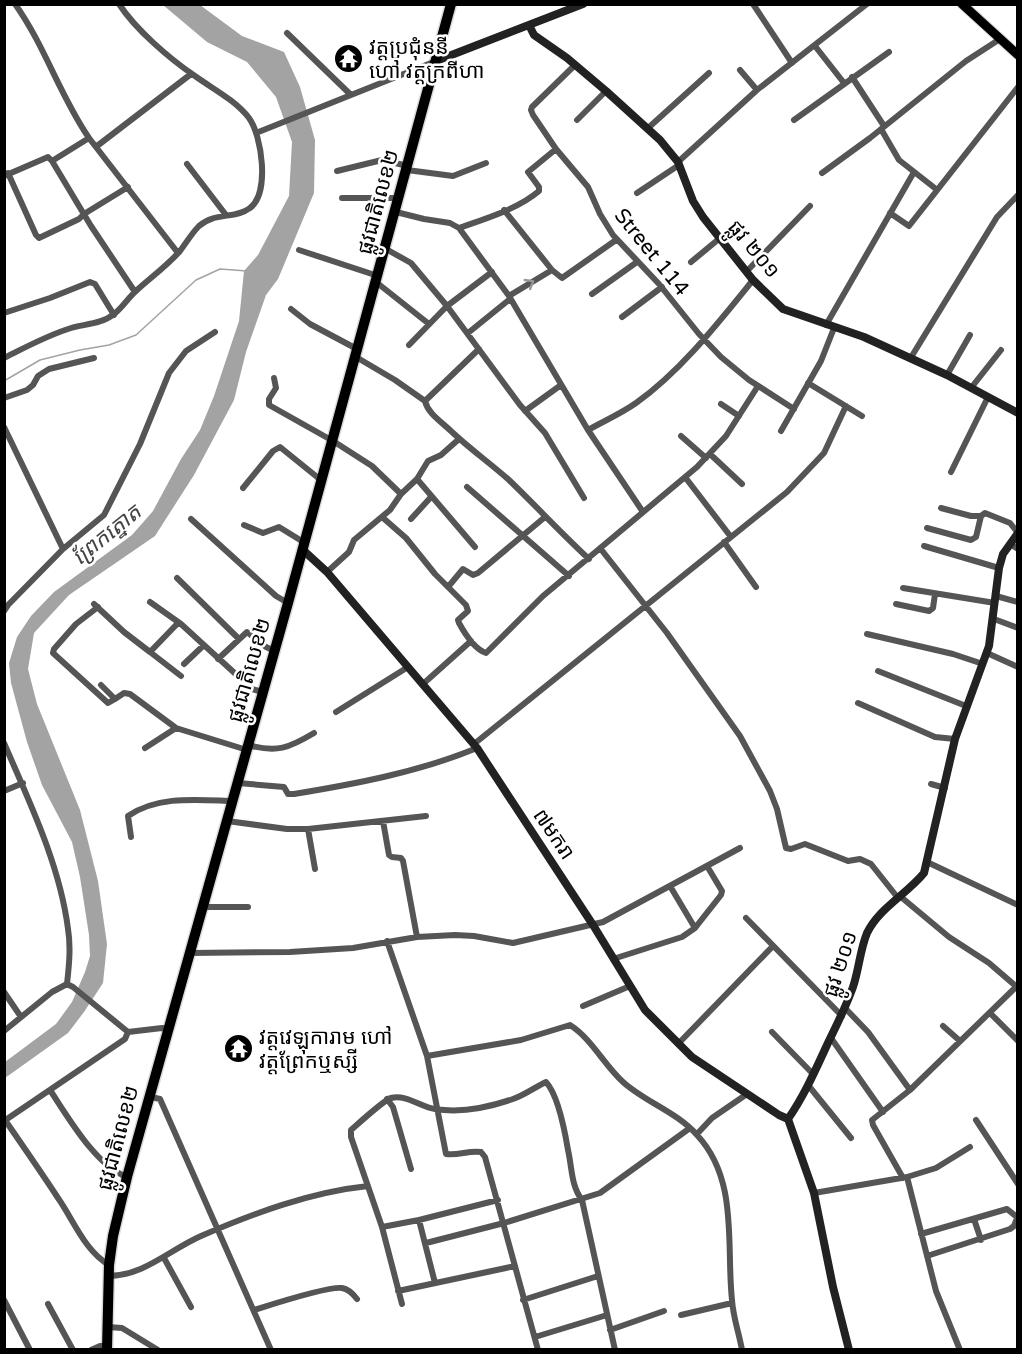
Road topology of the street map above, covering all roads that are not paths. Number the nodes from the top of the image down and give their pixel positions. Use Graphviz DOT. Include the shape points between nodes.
graph roads {
  1 [pos="15,4"];
  2 [pos="119,4"];
  3 [pos="452,4"];
  4 [pos="584,4"];
  5 [pos="753,4"];
  6 [pos="867,4"];
  7 [pos="962,4"];
  8 [pos="529,25"];
  9 [pos="287,33"];
  10 [pos="1000,39"];
  11 [pos="816,46"];
  12 [pos="889,51"];
  13 [pos="1017,55"];
  14 [pos="436,61"];
  15 [pos="792,63"];
  16 [pos="575,65"];
  17 [pos="740,70"];
  18 [pos="709,73"];
  19 [pos="192,74"];
  20 [pos="852,77"];
  21 [pos="844,83"];
  22 [pos="1017,87"];
  23 [pos="757,90"];
  24 [pos="606,91"];
  25 [pos="351,94"];
  26 [pos="577,120"];
  27 [pos="794,120"];
  28 [pos="882,128"];
  29 [pos="647,129"];
  30 [pos="256,133"];
  31 [pos="90,138"];
  32 [pos="98,146"];
  33 [pos="556,149"];
  34 [pos="52,161"];
  35 [pos="486,163"];
  36 [pos="187,164"];
  37 [pos="678,164"];
  38 [pos="407,168"];
  39 [pos="337,171"];
  40 [pos="914,172"];
  41 [pos="822,173"];
  42 [pos="6,174"];
  43 [pos="128,187"];
  44 [pos="936,189"];
  45 [pos="637,193"];
  46 [pos="1017,195"];
  47 [pos="342,198"];
  48 [pos="399,198"];
  49 [pos="810,206"];
  50 [pos="504,210"];
  51 [pos="396,212"];
  52 [pos="890,213"];
  53 [pos="84,214"];
  54 [pos="226,215"];
  55 [pos="459,228"];
  56 [pos="720,238"];
  57 [pos="616,240"];
  58 [pos="386,249"];
  59 [pos="299,250"];
  60 [pos="178,253"];
  61 [pos="638,262"];
  62 [pos="691,262"];
  63 [pos="552,270"];
  64 [pos="747,271"];
  65 [pos="492,272"];
  66 [pos="377,279"];
  67 [pos="753,280"];
  68 [pos="662,287"];
  69 [pos="135,292"];
  70 [pos="592,294"];
  71 [pos="510,297"];
  72 [pos="447,306"];
  73 [pos="291,309"];
  74 [pos="4,313"];
  75 [pos="114,315"];
  76 [pos="622,317"];
  77 [pos="429,324"];
  78 [pos="830,327"];
  79 [pos="215,332"];
  80 [pos="468,333"];
  81 [pos="970,335"];
  82 [pos="703,339"];
  83 [pos="409,345"];
  84 [pos="479,349"];
  85 [pos="1001,350"];
  86 [pos="357,353"];
  87 [pos="4,358"];
  88 [pos="93,358"];
  89 [pos="910,359"];
  90 [pos="947,375"];
  91 [pos="274,378"];
  92 [pos="808,383"];
  93 [pos="561,385"];
  94 [pos="758,386"];
  95 [pos="971,388"];
  96 [pos="988,397"];
  97 [pos="4,398"];
  98 [pos="425,400"];
  99 [pos="721,404"];
  100 [pos="846,406"];
  101 [pos="794,409"];
  102 [pos="1016,410"];
  103 [pos="525,411"];
  104 [pos="739,416"];
  105 [pos="862,416"];
  106 [pos="4,428"];
  107 [pos="588,430"];
  108 [pos="781,431"];
  109 [pos="681,436"];
  110 [pos="459,439"];
  111 [pos="333,441"];
  112 [pos="708,456"];
  113 [pos="951,472"];
  114 [pos="685,477"];
  115 [pos="417,479"];
  116 [pos="322,481"];
  117 [pos="742,484"];
  118 [pos="467,487"];
  119 [pos="243,488"];
  120 [pos="401,494"];
  121 [pos="431,497"];
  122 [pos="584,498"];
  123 [pos="941,508"];
  124 [pos="643,512"];
  125 [pos="981,516"];
  126 [pos="382,517"];
  127 [pos="545,517"];
  128 [pos="191,519"];
  129 [pos="411,519"];
  130 [pos="244,525"];
  131 [pos="927,528"];
  132 [pos="1017,533"];
  133 [pos="523,536"];
  134 [pos="731,537"];
  135 [pos="724,542"];
  136 [pos="304,546"];
  137 [pos="924,546"];
  138 [pos="475,547"];
  139 [pos="1013,547"];
  140 [pos="600,548"];
  141 [pos="63,549"];
  142 [pos="589,559"];
  143 [pos="999,568"];
  144 [pos="327,572"];
  145 [pos="569,576"];
  146 [pos="177,578"];
  147 [pos="448,587"];
  148 [pos="756,587"];
  149 [pos="903,588"];
  150 [pos="935,594"];
  151 [pos="996,600"];
  152 [pos="150,602"];
  153 [pos="1017,602"];
  154 [pos="288,603"];
  155 [pos="645,604"];
  156 [pos="896,604"];
  157 [pos="4,611"];
  158 [pos="994,619"];
  159 [pos="181,624"];
  160 [pos="1017,628"];
  161 [pos="867,634"];
  162 [pos="239,639"];
  163 [pos="471,641"];
  164 [pos="204,645"];
  165 [pos="275,651"];
  166 [pos="150,652"];
  167 [pos="987,653"];
  168 [pos="218,659"];
  169 [pos="184,664"];
  170 [pos="983,664"];
  171 [pos="408,667"];
  172 [pos="1017,667"];
  173 [pos="878,671"];
  174 [pos="181,676"];
  175 [pos="101,684"];
  176 [pos="423,684"];
  177 [pos="263,692"];
  178 [pos="115,699"];
  179 [pos="858,703"];
  180 [pos="966,706"];
  181 [pos="336,712"];
  182 [pos="176,728"];
  183 [pos="314,733"];
  184 [pos="955,739"];
  185 [pos="4,743"];
  186 [pos="475,746"];
  187 [pos="248,747"];
  188 [pos="145,748"];
  189 [pos="7,756"];
  190 [pos="23,783"];
  191 [pos="238,783"];
  192 [pos="931,784"];
  193 [pos="945,788"];
  194 [pos="4,791"];
  195 [pos="233,801"];
  196 [pos="426,816"];
  197 [pos="227,821"];
  198 [pos="383,821"];
  199 [pos="308,829"];
  200 [pos="131,837"];
  201 [pos="740,848"];
  202 [pos="927,862"];
  203 [pos="707,866"];
  204 [pos="315,869"];
  205 [pos="670,886"];
  206 [pos="899,897"];
  207 [pos="1017,905"];
  208 [pos="248,907"];
  209 [pos="204,908"];
  210 [pos="746,918"];
  211 [pos="593,925"];
  212 [pos="695,928"];
  213 [pos="417,937"];
  214 [pos="387,941"];
  215 [pos="773,946"];
  216 [pos="190,953"];
  217 [pos="613,959"];
  218 [pos="70,986"];
  219 [pos="630,986"];
  220 [pos="1017,987"];
  221 [pos="4,992"];
  222 [pos="583,1006"];
  223 [pos="844,1012"];
  224 [pos="990,1013"];
  225 [pos="21,1017"];
  226 [pos="943,1026"];
  227 [pos="169,1029"];
  228 [pos="4,1031"];
  229 [pos="128,1032"];
  230 [pos="772,1032"];
  231 [pos="831,1038"];
  232 [pos="960,1041"];
  233 [pos="1017,1041"];
  234 [pos="678,1044"];
  235 [pos="427,1056"];
  236 [pos="813,1074"];
  237 [pos="808,1085"];
  238 [pos="50,1090"];
  239 [pos="910,1090"];
  240 [pos="747,1094"];
  241 [pos="151,1097"];
  242 [pos="387,1099"];
  243 [pos="436,1110"];
  244 [pos="883,1112"];
  245 [pos="788,1119"];
  246 [pos="976,1120"];
  247 [pos="5,1121"];
  248 [pos="690,1128"];
  249 [pos="697,1134"];
  250 [pos="851,1138"];
  251 [pos="970,1148"];
  252 [pos="411,1169"];
  253 [pos="127,1177"];
  254 [pos="905,1178"];
  255 [pos="1017,1184"];
  256 [pos="368,1186"];
  257 [pos="814,1193"];
  258 [pos="498,1200"];
  259 [pos="582,1200"];
  260 [pos="1017,1218"];
  261 [pos="974,1219"];
  262 [pos="419,1220"];
  263 [pos="504,1223"];
  264 [pos="382,1227"];
  265 [pos="218,1230"];
  266 [pos="921,1234"];
  267 [pos="981,1239"];
  268 [pos="426,1243"];
  269 [pos="927,1256"];
  270 [pos="164,1258"];
  271 [pos="515,1266"];
  272 [pos="108,1271"];
  273 [pos="598,1276"];
  274 [pos="435,1282"];
  275 [pos="398,1291"];
  276 [pos="357,1299"];
  277 [pos="4,1300"];
  278 [pos="524,1300"];
  279 [pos="732,1303"];
  280 [pos="48,1304"];
  281 [pos="402,1304"];
  282 [pos="191,1307"];
  283 [pos="254,1310"];
  284 [pos="664,1311"];
  285 [pos="607,1315"];
  286 [pos="681,1316"];
  287 [pos="108,1327"];
  288 [pos="610,1329"];
  289 [pos="535,1337"];
  290 [pos="107,1348"];
  291 [pos="30,1350"];
  292 [pos="73,1350"];
  293 [pos="91,1350"];
  294 [pos="158,1350"];
  295 [pos="272,1350"];
  296 [pos="538,1350"];
  297 [pos="615,1350"];
  298 [pos="742,1350"];
  299 [pos="849,1350"];
  300 [pos="960,1350"];
  1 -- 31 [label="street"];
  2 -- 19 [label="street" via="142,32"];
  3 -- 14 [label="highway, ផ្លូវជាតិលេខ២"];
  4 -- 8 [label="street"];
  5 -- 15 [label="street"];
  6 -- 11 [label="street"];
  7 -- 10 [label="main road"];
  8 -- 14 [label="street"];
  8 -- 16 [label="street, ផ្លូវ ២០១" via="534,36"];
  9 -- 25 [label="street"];
  10 -- 13 [label="main road"];
  10 -- 28 [label="street" via="957,67"];
  11 -- 15 [label="street"];
  11 -- 21 [label="street"];
  12 -- 20 [label="street"];
  14 -- 25 [label="street"];
  14 -- 38 [label="highway, ផ្លូវជាតិលេខ២"];
  15 -- 23 [label="street"];
  16 -- 24 [label="street, ផ្លូវ ២០១"];
  16 -- 33 [label="street, Street 114" via="531,110"];
  17 -- 23 [label="street"];
  18 -- 29 [label="street"];
  19 -- 30 [label="street" via="237,106"];
  19 -- 32 [label="street"];
  20 -- 21 [label="street"];
  20 -- 28 [label="street"];
  21 -- 27 [label="street"];
  22 -- 44 [label="street"];
  23 -- 37 [label="street"];
  24 -- 26 [label="street"];
  24 -- 29 [label="street, ផ្លូវ ២០១"];
  25 -- 30 [label="street"];
  28 -- 40 [label="street" via="899,160"];
  28 -- 41 [label="street"];
  29 -- 37 [label="street, ផ្លូវ ២០១"];
  30 -- 54 [label="street" via="261,160 258,198 250,209"];
  31 -- 32 [label="street"];
  31 -- 34 [label="street"];
  32 -- 43 [label="street"];
  33 -- 50 [label="street" via="528,172 539,190"];
  33 -- 57 [label="street, Street 114" via="588,187"];
  34 -- 42 [label="street" via="48,157"];
  34 -- 53 [label="street"];
  35 -- 38 [label="street" via="453,176"];
  36 -- 54 [label="street"];
  37 -- 45 [label="street"];
  37 -- 56 [label="street, ផ្លូវ ២០១" via="693,201"];
  38 -- 39 [label="street" via="382,160"];
  38 -- 48 [label="highway, ផ្លូវជាតិលេខ២"];
  40 -- 44 [label="street"];
  40 -- 52 [label="street"];
  42 -- 53 [label="street" via="39,238"];
  43 -- 53 [label="street"];
  43 -- 60 [label="street"];
  44 -- 52 [label="street" via="909,226"];
  46 -- 89 [label="street" via="997,217"];
  47 -- 48 [label="street"];
  48 -- 51 [label="highway, ផ្លូវជាតិលេខ២"];
  49 -- 64 [label="street"];
  50 -- 55 [label="street"];
  50 -- 63 [label="street"];
  51 -- 55 [label="street"];
  51 -- 58 [label="highway, ផ្លូវជាតិលេខ២"];
  52 -- 78 [label="street"];
  53 -- 69 [label="street"];
  54 -- 60 [label="street" via="200,225"];
  55 -- 65 [label="street"];
  56 -- 62 [label="street"];
  56 -- 64 [label="street, ផ្លូវ ២០១"];
  57 -- 61 [label="street, Street 114"];
  57 -- 63 [label="street" via="562,278"];
  58 -- 66 [label="highway, ផ្លូវជាតិលេខ២"];
  58 -- 72 [label="street" via="411,263"];
  59 -- 66 [label="street"];
  60 -- 69 [label="street"];
  61 -- 68 [label="street, Street 114"];
  61 -- 70 [label="street"];
  71 -- 63 [label="street, one-way"];
  64 -- 67 [label="street, ផ្លូវ ២០១"];
  65 -- 71 [label="street"];
  65 -- 72 [label="street"];
  66 -- 77 [label="street"];
  66 -- 86 [label="highway, ផ្លូវជាតិលេខ២"];
  67 -- 78 [label="street, ផ្លូវ ២០១" via="783,309"];
  67 -- 82 [label="street"];
  68 -- 76 [label="street"];
  68 -- 82 [label="street, Street 114"];
  69 -- 75 [label="street"];
  71 -- 80 [label="street"];
  71 -- 93 [label="street"];
  72 -- 77 [label="street"];
  72 -- 80 [label="street"];
  73 -- 86 [label="street"];
  74 -- 75 [label="street" via="90,282"];
  75 -- 87 [label="street" via="45,338"];
  77 -- 83 [label="street"];
  78 -- 89 [label="street, ផ្លូវ ២០១" via="864,337"];
  78 -- 92 [label="street" via="821,361"];
  79 -- 141 [label="street" via="186,351 169,373 140,444 104,515"];
  80 -- 84 [label="street"];
  81 -- 90 [label="street"];
  82 -- 94 [label="street, Street 114"];
  82 -- 107 [label="street" via="653,390"];
  84 -- 98 [label="street"];
  84 -- 103 [label="street"];
  85 -- 95 [label="street"];
  86 -- 98 [label="street"];
  86 -- 111 [label="highway, ផ្លូវជាតិលេខ២"];
  88 -- 97 [label="street" via="49,369 27,390"];
  89 -- 90 [label="street, ផ្លូវ ២០១"];
  90 -- 95 [label="street, ផ្លូវ ២០១"];
  91 -- 111 [label="street" via="276,388 269,405"];
  92 -- 100 [label="street"];
  92 -- 101 [label="street"];
  93 -- 103 [label="street"];
  93 -- 107 [label="street"];
  94 -- 101 [label="street, Street 114"];
  94 -- 104 [label="street"];
  95 -- 96 [label="street, ផ្លូវ ២០១"];
  96 -- 102 [label="street, ផ្លូវ ២០១"];
  96 -- 113 [label="street"];
  98 -- 110 [label="street" via="432,414"];
  99 -- 104 [label="street"];
  100 -- 105 [label="street"];
  100 -- 134 [label="street" via="824,453 787,492"];
  101 -- 108 [label="street"];
  103 -- 122 [label="street" via="545,434"];
  104 -- 112 [label="street"];
  106 -- 141 [label="street"];
  107 -- 124 [label="street"];
  109 -- 112 [label="street"];
  110 -- 115 [label="street" via="441,455 428,460"];
  110 -- 127 [label="street"];
  111 -- 116 [label="highway, ផ្លូវជាតិលេខ២"];
  111 -- 120 [label="street" via="372,466"];
  112 -- 114 [label="street"];
  112 -- 117 [label="street"];
  114 -- 124 [label="street"];
  114 -- 134 [label="street"];
  115 -- 120 [label="street"];
  115 -- 121 [label="street"];
  116 -- 119 [label="street" via="280,447"];
  116 -- 136 [label="highway, ផ្លូវជាតិលេខ២"];
  118 -- 133 [label="street"];
  120 -- 126 [label="street"];
  121 -- 129 [label="street"];
  121 -- 138 [label="street"];
  123 -- 125 [label="street"];
  124 -- 140 [label="street"];
  125 -- 131 [label="street" via="976,537 971,540"];
  125 -- 132 [label="street" via="985,513 1002,519"];
  126 -- 144 [label="street" via="354,540 349,552"];
  126 -- 147 [label="street" via="406,538"];
  127 -- 133 [label="street"];
  127 -- 142 [label="street"];
  128 -- 154 [label="street"];
  130 -- 136 [label="street" via="263,533 279,527"];
  132 -- 139 [label="street, ផ្លូវ ២០១"];
  133 -- 145 [label="street"];
  133 -- 147 [label="street" via="475,574 463,569"];
  134 -- 135 [label="street"];
  135 -- 148 [label="street"];
  135 -- 155 [label="street"];
  136 -- 144 [label="street, ៧មករា"];
  136 -- 154 [label="highway, ផ្លូវជាតិលេខ២"];
  137 -- 143 [label="street"];
  139 -- 143 [label="street, ផ្លូវ ២០១" via="1003,554"];
  140 -- 142 [label="street"];
  140 -- 155 [label="street"];
  141 -- 157 [label="street"];
  142 -- 145 [label="street"];
  143 -- 151 [label="street, ផ្លូវ ២០១"];
  144 -- 171 [label="street, ៧មករា"];
  145 -- 163 [label="street" via="520,617 486,653"];
  146 -- 162 [label="street"];
  147 -- 163 [label="street" via="468,608 459,620"];
  149 -- 150 [label="street"];
  150 -- 151 [label="street"];
  150 -- 156 [label="street" via="929,611"];
  151 -- 153 [label="street"];
  151 -- 158 [label="street, ផ្លូវ ២០១"];
  152 -- 159 [label="street"];
  154 -- 165 [label="highway, ផ្លូវជាតិលេខ២"];
  155 -- 186 [label="street"];
  155 -- 206 [label="street" via="734,727 762,774 777,808 786,848 805,844 848,861 865,860"];
  158 -- 160 [label="street"];
  158 -- 167 [label="street, ផ្លូវ ២០១"];
  159 -- 164 [label="street"];
  159 -- 166 [label="street"];
  161 -- 170 [label="street"];
  162 -- 165 [label="street" via="247,632"];
  162 -- 168 [label="street"];
  163 -- 176 [label="street"];
  164 -- 168 [label="street"];
  164 -- 169 [label="street"];
  165 -- 177 [label="highway, ផ្លូវជាតិលេខ២"];
  166 -- 174 [label="street"];
  166 -- 178 [label="street" via="96,606 54,649 53,653 108,703"];
  167 -- 170 [label="street, ផ្លូវ ២០១"];
  167 -- 172 [label="street"];
  168 -- 177 [label="street" via="252,689"];
  170 -- 180 [label="street, ផ្លូវ ២០១"];
  171 -- 176 [label="street, ៧មករា"];
  171 -- 181 [label="street"];
  173 -- 180 [label="street"];
  175 -- 178 [label="street"];
  176 -- 186 [label="street, ៧មករា"];
  177 -- 187 [label="highway, ផ្លូវជាតិលេខ២"];
  178 -- 182 [label="street" via="130,694"];
  179 -- 184 [label="street" via="935,737"];
  180 -- 184 [label="street, ផ្លូវ ២០១"];
  182 -- 187 [label="street"];
  182 -- 188 [label="street"];
  183 -- 187 [label="street" via="291,747"];
  184 -- 193 [label="street, ផ្លូវ ២០១"];
  185 -- 189 [label="street"];
  186 -- 191 [label="street" via="435,764 303,792 290,794 281,786"];
  186 -- 211 [label="street, ៧មករា"];
  187 -- 191 [label="highway, ផ្លូវជាតិលេខ២"];
  189 -- 190 [label="street"];
  190 -- 194 [label="street"];
  190 -- 218 [label="street" via="62,897 68,929"];
  191 -- 195 [label="highway, ផ្លូវជាតិលេខ២"];
  192 -- 193 [label="street"];
  193 -- 202 [label="street, ផ្លូវ ២០១"];
  195 -- 197 [label="highway, ផ្លូវជាតិលេខ២"];
  195 -- 200 [label="street" via="195,799 151,805 128,816"];
  196 -- 198 [label="street"];
  197 -- 199 [label="street"];
  197 -- 209 [label="highway, ផ្លូវជាតិលេខ២"];
  198 -- 199 [label="street"];
  198 -- 213 [label="street" via="389,855 404,861"];
  199 -- 204 [label="street"];
  201 -- 203 [label="street"];
  202 -- 206 [label="street, ផ្លូវ ២០១" via="913,887"];
  202 -- 207 [label="street"];
  203 -- 205 [label="street"];
  203 -- 212 [label="street" via="722,891"];
  205 -- 211 [label="street"];
  205 -- 212 [label="street"];
  206 -- 220 [label="street"];
  206 -- 223 [label="street, ផ្លូវ ២០១" via="875,920 867,934"];
  208 -- 209 [label="street"];
  209 -- 216 [label="highway, ផ្លូវជាតិលេខ២"];
  210 -- 215 [label="street"];
  211 -- 213 [label="street" via="513,943 474,936"];
  211 -- 217 [label="street, ៧មករា"];
  212 -- 217 [label="street" via="682,937"];
  213 -- 214 [label="street"];
  214 -- 216 [label="street" via="353,948 290,952"];
  214 -- 235 [label="street"];
  215 -- 223 [label="street"];
  215 -- 234 [label="street"];
  216 -- 227 [label="highway, ផ្លូវជាតិលេខ២"];
  217 -- 219 [label="street, ៧មករា"];
  218 -- 225 [label="street" via="52,992"];
  218 -- 229 [label="street"];
  219 -- 222 [label="street"];
  219 -- 234 [label="street, ៧មករា" via="645,1010"];
  220 -- 224 [label="street"];
  221 -- 225 [label="street"];
  223 -- 231 [label="street, ផ្លូវ ២០១"];
  223 -- 239 [label="street" via="868,1032"];
  224 -- 232 [label="street"];
  224 -- 233 [label="street"];
  225 -- 228 [label="street"];
  226 -- 232 [label="street"];
  227 -- 229 [label="street"];
  227 -- 241 [label="highway, ផ្លូវជាតិលេខ២"];
  229 -- 238 [label="street" via="125,1039"];
  230 -- 236 [label="street"];
  231 -- 236 [label="street, ផ្លូវ ២០១"];
  231 -- 244 [label="street"];
  232 -- 239 [label="street"];
  234 -- 240 [label="street, ៧មករា"];
  235 -- 243 [label="street"];
  235 -- 248 [label="street" via="521,1040 570,1025 623,1082"];
  236 -- 237 [label="street, ផ្លូវ ២០១"];
  237 -- 245 [label="street, ផ្លូវ ២០១"];
  237 -- 250 [label="street"];
  238 -- 247 [label="street"];
  238 -- 253 [label="street" via="96,1153 116,1173"];
  239 -- 244 [label="street"];
  240 -- 245 [label="street, ៧មករា"];
  240 -- 249 [label="street" via="712,1118"];
  241 -- 253 [label="highway, ផ្លូវជាតិលេខ២"];
  241 -- 265 [label="street" via="160,1099"];
  242 -- 243 [label="street" via="400,1097"];
  242 -- 252 [label="street" via="393,1107"];
  242 -- 256 [label="street" via="350,1133"];
  243 -- 258 [label="street" via="446,1154 482,1152"];
  243 -- 259 [label="street" via="488,1106 548,1084 560,1116 576,1193"];
  244 -- 254 [label="street" via="872,1122"];
  245 -- 257 [label="street"];
  246 -- 255 [label="street"];
  247 -- 272 [label="street"];
  248 -- 249 [label="street"];
  248 -- 259 [label="street" via="600,1193"];
  249 -- 279 [label="street" via="722,1178 729,1214"];
  251 -- 254 [label="street" via="936,1168"];
  253 -- 272 [label="highway, ផ្លូវជាតិលេខ២"];
  254 -- 257 [label="street"];
  254 -- 266 [label="street"];
  256 -- 264 [label="street"];
  256 -- 265 [label="street" via="290,1202"];
  257 -- 299 [label="street"];
  258 -- 262 [label="street"];
  258 -- 263 [label="street"];
  259 -- 263 [label="street"];
  259 -- 273 [label="street"];
  260 -- 261 [label="street" via="1007,1209"];
  260 -- 267 [label="street" via="1010,1229"];
  261 -- 266 [label="street"];
  261 -- 267 [label="street"];
  262 -- 264 [label="street"];
  262 -- 268 [label="street"];
  263 -- 268 [label="street"];
  263 -- 271 [label="street"];
  264 -- 275 [label="street"];
  265 -- 270 [label="street"];
  265 -- 283 [label="street"];
  266 -- 269 [label="street"];
  267 -- 269 [label="street"];
  268 -- 274 [label="street"];
  269 -- 300 [label="street" via="936,1291"];
  270 -- 272 [label="street" via="123,1276"];
  270 -- 282 [label="street"];
  271 -- 274 [label="street"];
  271 -- 278 [label="street"];
  272 -- 287 [label="highway, ផ្លូវជាតិលេខ២"];
  273 -- 278 [label="street"];
  273 -- 285 [label="street"];
  274 -- 275 [label="street"];
  275 -- 281 [label="street"];
  276 -- 283 [label="street" via="341,1288"];
  277 -- 291 [label="street"];
  278 -- 289 [label="street"];
  279 -- 286 [label="street"];
  279 -- 298 [label="street"];
  280 -- 292 [label="street"];
  283 -- 295 [label="street"];
  284 -- 288 [label="street"];
  285 -- 288 [label="street"];
  285 -- 289 [label="street"];
  287 -- 290 [label="highway, ផ្លូវជាតិលេខ២"];
  287 -- 294 [label="street" via="122,1329"];
  288 -- 297 [label="street"];
  289 -- 296 [label="street"];
  290 -- 293 [label="street"];
}
